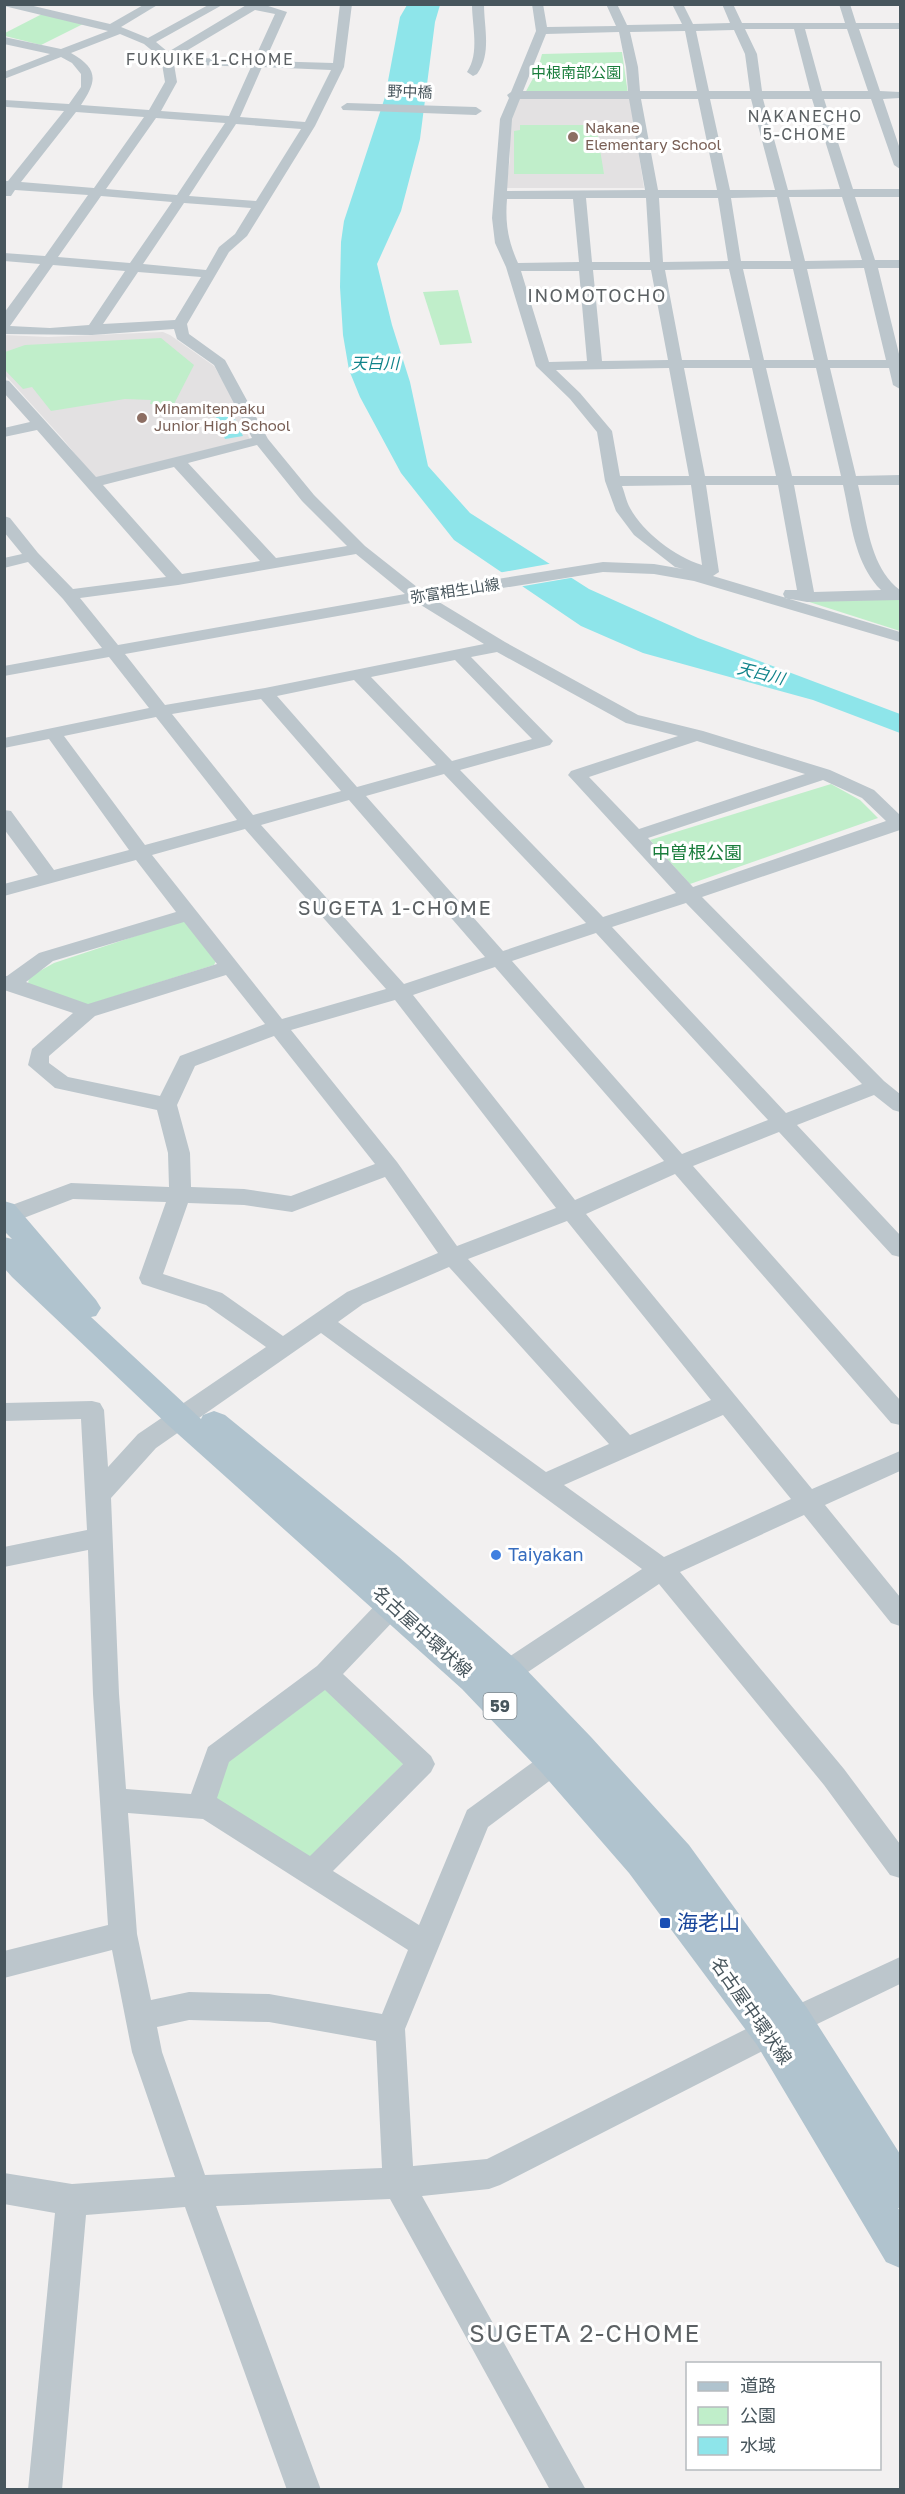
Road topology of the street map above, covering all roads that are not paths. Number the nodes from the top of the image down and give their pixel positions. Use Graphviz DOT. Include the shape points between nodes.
graph roads {
  1 [pos="8,4"];
  2 [pos="154,4"];
  3 [pos="219,4"];
  4 [pos="346,4"];
  5 [pos="478,4"];
  6 [pos="537,4"];
  7 [pos="611,4"];
  8 [pos="677,4"];
  9 [pos="727,4"];
  10 [pos="843,4"];
  11 [pos="255,5"];
  12 [pos="79,9"];
  13 [pos="63,17"];
  14 [pos="851,26"];
  15 [pos="900,26"];
  16 [pos="740,27"];
  17 [pos="799,27"];
  18 [pos="690,28"];
  19 [pos="115,29"];
  20 [pos="624,30"];
  21 [pos="542,31"];
  22 [pos="4,40"];
  23 [pos="148,42"];
  24 [pos="62,53"];
  25 [pos="167,59"];
  26 [pos="257,63"];
  27 [pos="338,68"];
  28 [pos="473,72"];
  29 [pos="5,76"];
  30 [pos="513,95"];
  31 [pos="634,95"];
  32 [pos="702,95"];
  33 [pos="756,95"];
  34 [pos="817,95"];
  35 [pos="876,95"];
  36 [pos="900,95"];
  37 [pos="6,104"];
  38 [pos="348,107"];
  39 [pos="72,109"];
  40 [pos="473,111"];
  41 [pos="152,114"];
  42 [pos="233,120"];
  43 [pos="309,126"];
  44 [pos="900,165"];
  45 [pos="7,188"];
  46 [pos="99,191"];
  47 [pos="782,193"];
  48 [pos="847,193"];
  49 [pos="900,193"];
  50 [pos="579,194"];
  51 [pos="652,194"];
  52 [pos="724,194"];
  53 [pos="502,195"];
  54 [pos="180,198"];
  55 [pos="261,205"];
  56 [pos="4,257"];
  57 [pos="51,260"];
  58 [pos="900,264"];
  59 [pos="800,265"];
  60 [pos="870,265"];
  61 [pos="657,266"];
  62 [pos="735,266"];
  63 [pos="513,267"];
  64 [pos="585,267"];
  65 [pos="134,268"];
  66 [pos="210,274"];
  67 [pos="4,324"];
  68 [pos="180,324"];
  69 [pos="4,330"];
  70 [pos="92,331"];
  71 [pos="758,363"];
  72 [pos="674,364"];
  73 [pos="898,364"];
  74 [pos="823,365"];
  75 [pos="543,366"];
  76 [pos="595,366"];
  77 [pos="4,384"];
  78 [pos="900,385"];
  79 [pos="41,424"];
  80 [pos="4,433"];
  81 [pos="261,440"];
  82 [pos="177,461"];
  83 [pos="851,480"];
  84 [pos="900,480"];
  85 [pos="613,481"];
  86 [pos="698,481"];
  87 [pos="785,481"];
  88 [pos="93,483"];
  89 [pos="4,521"];
  90 [pos="359,549"];
  91 [pos="32,556"];
  92 [pos="4,563"];
  93 [pos="272,564"];
  94 [pos="711,572"];
  95 [pos="178,580"];
  96 [pos="69,595"];
  97 [pos="426,595"];
  98 [pos="897,595"];
  99 [pos="807,597"];
  100 [pos="900,637"];
  101 [pos="499,646"];
  102 [pos="114,652"];
  103 [pos="460,655"];
  104 [pos="5,671"];
  105 [pos="358,674"];
  106 [pos="265,693"];
  107 [pos="158,711"];
  108 [pos="54,734"];
  109 [pos="697,735"];
  110 [pos="4,743"];
  111 [pos="445,767"];
  112 [pos="824,774"];
  113 [pos="351,793"];
  114 [pos="4,815"];
  115 [pos="248,821"];
  116 [pos="900,824"];
  117 [pos="636,836"];
  118 [pos="141,852"];
  119 [pos="49,877"];
  120 [pos="4,890"];
  121 [pos="689,896"];
  122 [pos="189,914"];
  123 [pos="600,926"];
  124 [pos="497,959"];
  125 [pos="231,967"];
  126 [pos="7,984"];
  127 [pos="400,992"];
  128 [pos="88,1011"];
  129 [pos="278,1027"];
  130 [pos="877,1086"];
  131 [pos="166,1105"];
  132 [pos="900,1105"];
  133 [pos="783,1122"];
  134 [pos="679,1163"];
  135 [pos="389,1167"];
  136 [pos="180,1194"];
  137 [pos="571,1211"];
  138 [pos="6,1224"];
  139 [pos="900,1249"];
  140 [pos="452,1256"];
  141 [pos="320,1321"];
  142 [pos="282,1347"];
  143 [pos="728,1403"];
  144 [pos="4,1412"];
  145 [pos="188,1413"];
  146 [pos="900,1416"];
  147 [pos="626,1447"];
  148 [pos="900,1460"];
  149 [pos="544,1483"];
  150 [pos="98,1495"];
  151 [pos="809,1503"];
  152 [pos="100,1537"];
  153 [pos="4,1557"];
  154 [pos="662,1569"];
  155 [pos="392,1605"];
  156 [pos="900,1615"];
  157 [pos="507,1672"];
  158 [pos="326,1674"];
  159 [pos="554,1761"];
  160 [pos="114,1800"];
  161 [pos="200,1807"];
  162 [pos="900,1866"];
  163 [pos="312,1873"];
  164 [pos="123,1934"];
  165 [pos="425,1945"];
  166 [pos="4,1965"];
  167 [pos="900,1970"];
  168 [pos="140,2016"];
  169 [pos="782,2026"];
  170 [pos="390,2029"];
  171 [pos="398,2183"];
  172 [pos="4,2188"];
  173 [pos="900,2189"];
  174 [pos="195,2191"];
  175 [pos="72,2200"];
  176 [pos="900,2248"];
  177 [pos="45,2490"];
  178 [pos="304,2490"];
  179 [pos="569,2490"];
  1 -- 13 [label="street"];
  2 -- 19 [label="street"];
  3 -- 23 [label="street"];
  4 -- 27 [label="street"];
  5 -- 28 [label="street" via="481,56"];
  6 -- 21 [label="street"];
  7 -- 20 [label="street"];
  8 -- 18 [label="street"];
  9 -- 16 [label="street"];
  10 -- 14 [label="street"];
  11 -- 25 [label="street"];
  11 -- 26 [label="street" via="281,12"];
  12 -- 13 [label="street"];
  13 -- 19 [label="street"];
  14 -- 15 [label="street"];
  14 -- 17 [label="street"];
  14 -- 35 [label="street"];
  16 -- 17 [label="street"];
  16 -- 18 [label="street"];
  16 -- 33 [label="street" via="752,54"];
  17 -- 34 [label="street"];
  18 -- 20 [label="street"];
  18 -- 32 [label="street"];
  19 -- 23 [label="street"];
  19 -- 24 [label="street"];
  20 -- 21 [label="street"];
  20 -- 31 [label="street"];
  21 -- 30 [label="street"];
  22 -- 24 [label="street"];
  23 -- 25 [label="street"];
  24 -- 29 [label="street"];
  24 -- 39 [label="street" via="87,74 87,87"];
  25 -- 26 [label="street"];
  25 -- 41 [label="street" via="171,82"];
  26 -- 27 [label="street"];
  26 -- 42 [label="street"];
  27 -- 43 [label="street"];
  29 -- 37 [label="street" via="19,85"];
  30 -- 31 [label="street"];
  30 -- 53 [label="street" via="506,119"];
  31 -- 32 [label="street"];
  31 -- 51 [label="street"];
  32 -- 33 [label="street"];
  32 -- 52 [label="street"];
  33 -- 34 [label="street"];
  33 -- 47 [label="street"];
  34 -- 35 [label="street"];
  34 -- 48 [label="street"];
  35 -- 36 [label="street"];
  35 -- 44 [label="street"];
  37 -- 39 [label="street"];
  38 -- 40 [label="street, 野中橋"];
  39 -- 41 [label="street"];
  39 -- 45 [label="street"];
  41 -- 42 [label="street"];
  41 -- 46 [label="street"];
  42 -- 43 [label="street"];
  42 -- 54 [label="street"];
  43 -- 55 [label="street"];
  45 -- 46 [label="street"];
  46 -- 54 [label="street"];
  46 -- 57 [label="street"];
  47 -- 48 [label="street"];
  47 -- 52 [label="street"];
  47 -- 59 [label="street"];
  48 -- 49 [label="street"];
  48 -- 60 [label="street"];
  50 -- 51 [label="street"];
  50 -- 53 [label="street"];
  50 -- 64 [label="street"];
  51 -- 52 [label="street"];
  51 -- 61 [label="street"];
  52 -- 62 [label="street"];
  53 -- 63 [label="street" via="502,243"];
  54 -- 55 [label="street"];
  54 -- 65 [label="street"];
  55 -- 66 [label="street" via="240,236 224,250"];
  56 -- 57 [label="street"];
  57 -- 65 [label="street"];
  57 -- 67 [label="street"];
  58 -- 60 [label="street"];
  59 -- 60 [label="street"];
  59 -- 62 [label="street"];
  59 -- 74 [label="street"];
  60 -- 73 [label="street"];
  61 -- 62 [label="street"];
  61 -- 64 [label="street"];
  61 -- 72 [label="street"];
  62 -- 71 [label="street"];
  63 -- 64 [label="street"];
  63 -- 75 [label="street"];
  64 -- 76 [label="street"];
  65 -- 66 [label="street"];
  65 -- 70 [label="street"];
  66 -- 68 [label="street"];
  68 -- 70 [label="street"];
  68 -- 81 [label="street" via="182,336 220,363"];
  69 -- 70 [label="street"];
  71 -- 72 [label="street"];
  71 -- 74 [label="street"];
  71 -- 87 [label="street"];
  72 -- 76 [label="street"];
  72 -- 86 [label="street"];
  73 -- 74 [label="street"];
  73 -- 78 [label="street"];
  74 -- 83 [label="street"];
  75 -- 76 [label="street"];
  75 -- 85 [label="street" via="604,431"];
  77 -- 79 [label="street"];
  79 -- 80 [label="street"];
  79 -- 88 [label="street"];
  81 -- 82 [label="street"];
  81 -- 90 [label="street" via="308,498"];
  82 -- 88 [label="street"];
  82 -- 93 [label="street"];
  83 -- 84 [label="street"];
  83 -- 87 [label="street"];
  83 -- 98 [label="street" via="868,558 879,579"];
  85 -- 86 [label="street"];
  85 -- 94 [label="street" via="622,508 640,532 681,564"];
  86 -- 87 [label="street"];
  86 -- 94 [label="street"];
  87 -- 99 [label="street"];
  88 -- 95 [label="street"];
  89 -- 91 [label="street"];
  90 -- 93 [label="street"];
  90 -- 97 [label="street"];
  91 -- 92 [label="street"];
  91 -- 96 [label="street"];
  93 -- 95 [label="street"];
  94 -- 99 [label="street"];
  95 -- 96 [label="street"];
  96 -- 102 [label="street"];
  97 -- 100 [label="street, 弥富相生山線" via="603,567 654,569 697,577"];
  97 -- 101 [label="street"];
  97 -- 102 [label="street, 弥富相生山線"];
  98 -- 99 [label="street"];
  101 -- 103 [label="street"];
  101 -- 109 [label="street" via="632,719"];
  102 -- 104 [label="street, 弥富相生山線"];
  102 -- 107 [label="street"];
  103 -- 105 [label="street"];
  103 -- 111 [label="street" via="544,741"];
  105 -- 106 [label="street"];
  105 -- 111 [label="street"];
  106 -- 107 [label="street"];
  106 -- 113 [label="street"];
  107 -- 108 [label="street"];
  107 -- 115 [label="street"];
  108 -- 110 [label="street"];
  108 -- 118 [label="street"];
  109 -- 112 [label="street"];
  109 -- 117 [label="street" via="577,775"];
  111 -- 113 [label="street"];
  111 -- 123 [label="street"];
  112 -- 116 [label="street" via="868,794"];
  112 -- 117 [label="street"];
  113 -- 115 [label="street"];
  113 -- 124 [label="street"];
  114 -- 119 [label="street"];
  115 -- 118 [label="street"];
  115 -- 127 [label="street"];
  116 -- 121 [label="street"];
  117 -- 121 [label="street"];
  118 -- 119 [label="street"];
  118 -- 122 [label="street"];
  119 -- 120 [label="street"];
  121 -- 123 [label="street"];
  121 -- 130 [label="street"];
  122 -- 125 [label="street"];
  122 -- 126 [label="street" via="46,957"];
  123 -- 124 [label="street"];
  123 -- 133 [label="street"];
  124 -- 127 [label="street"];
  124 -- 134 [label="street"];
  125 -- 128 [label="street"];
  125 -- 129 [label="street"];
  126 -- 128 [label="street"];
  127 -- 129 [label="street"];
  127 -- 137 [label="street"];
  128 -- 131 [label="street" via="39,1054 38,1065 62,1083"];
  129 -- 131 [label="street" via="187,1061"];
  129 -- 135 [label="street"];
  130 -- 132 [label="street"];
  130 -- 133 [label="street"];
  131 -- 136 [label="street" via="179,1153"];
  133 -- 134 [label="street"];
  133 -- 139 [label="street"];
  134 -- 137 [label="street"];
  134 -- 146 [label="street"];
  135 -- 136 [label="street" via="292,1204"];
  135 -- 140 [label="street"];
  136 -- 138 [label="street" via="71,1191"];
  136 -- 142 [label="street" via="150,1278 214,1299"];
  137 -- 140 [label="street"];
  137 -- 143 [label="street"];
  138 -- 145 [label="main road, 名古屋中環状線 / 59" via="21,1270"];
  140 -- 141 [label="street" via="355,1298"];
  140 -- 147 [label="street"];
  141 -- 142 [label="street"];
  141 -- 149 [label="street"];
  142 -- 145 [label="street"];
  143 -- 147 [label="street"];
  143 -- 151 [label="street"];
  144 -- 150 [label="street" via="92,1410"];
  145 -- 150 [label="street" via="147,1441"];
  145 -- 155 [label="main road, 名古屋中環状線 / 59"];
  145 -- 157 [label="main road, 名古屋中環状線 / 59" via="388,1566"];
  147 -- 149 [label="street"];
  148 -- 151 [label="street"];
  149 -- 154 [label="street"];
  150 -- 152 [label="street"];
  151 -- 154 [label="street"];
  151 -- 156 [label="street"];
  152 -- 153 [label="street"];
  152 -- 160 [label="street"];
  154 -- 157 [label="street"];
  154 -- 162 [label="street" via="834,1777"];
  155 -- 158 [label="street"];
  155 -- 159 [label="main road, 名古屋中環状線 / 59" via="474,1678"];
  157 -- 169 [label="main road, 名古屋中環状線 / 59" via="676,1856"];
  158 -- 161 [label="street" via="218,1755"];
  158 -- 163 [label="street" via="421,1764"];
  159 -- 165 [label="street" via="477,1819"];
  159 -- 169 [label="main road, 名古屋中環状線 / 59"];
  160 -- 161 [label="street"];
  160 -- 164 [label="street"];
  161 -- 163 [label="street" via="208,1807"];
  163 -- 165 [label="street"];
  164 -- 166 [label="street"];
  164 -- 168 [label="street"];
  165 -- 170 [label="street"];
  167 -- 169 [label="street"];
  168 -- 170 [label="street" via="189,2006 268,2008"];
  168 -- 174 [label="street" via="147,2052"];
  169 -- 171 [label="street" via="489,2174"];
  169 -- 173 [label="main road, 名古屋中環状線 / 59"];
  169 -- 176 [label="main road, 名古屋中環状線 / 59"];
  170 -- 171 [label="street"];
  171 -- 174 [label="street"];
  171 -- 179 [label="street"];
  172 -- 175 [label="street"];
  174 -- 175 [label="street"];
  174 -- 178 [label="street"];
  175 -- 177 [label="street"];
}
